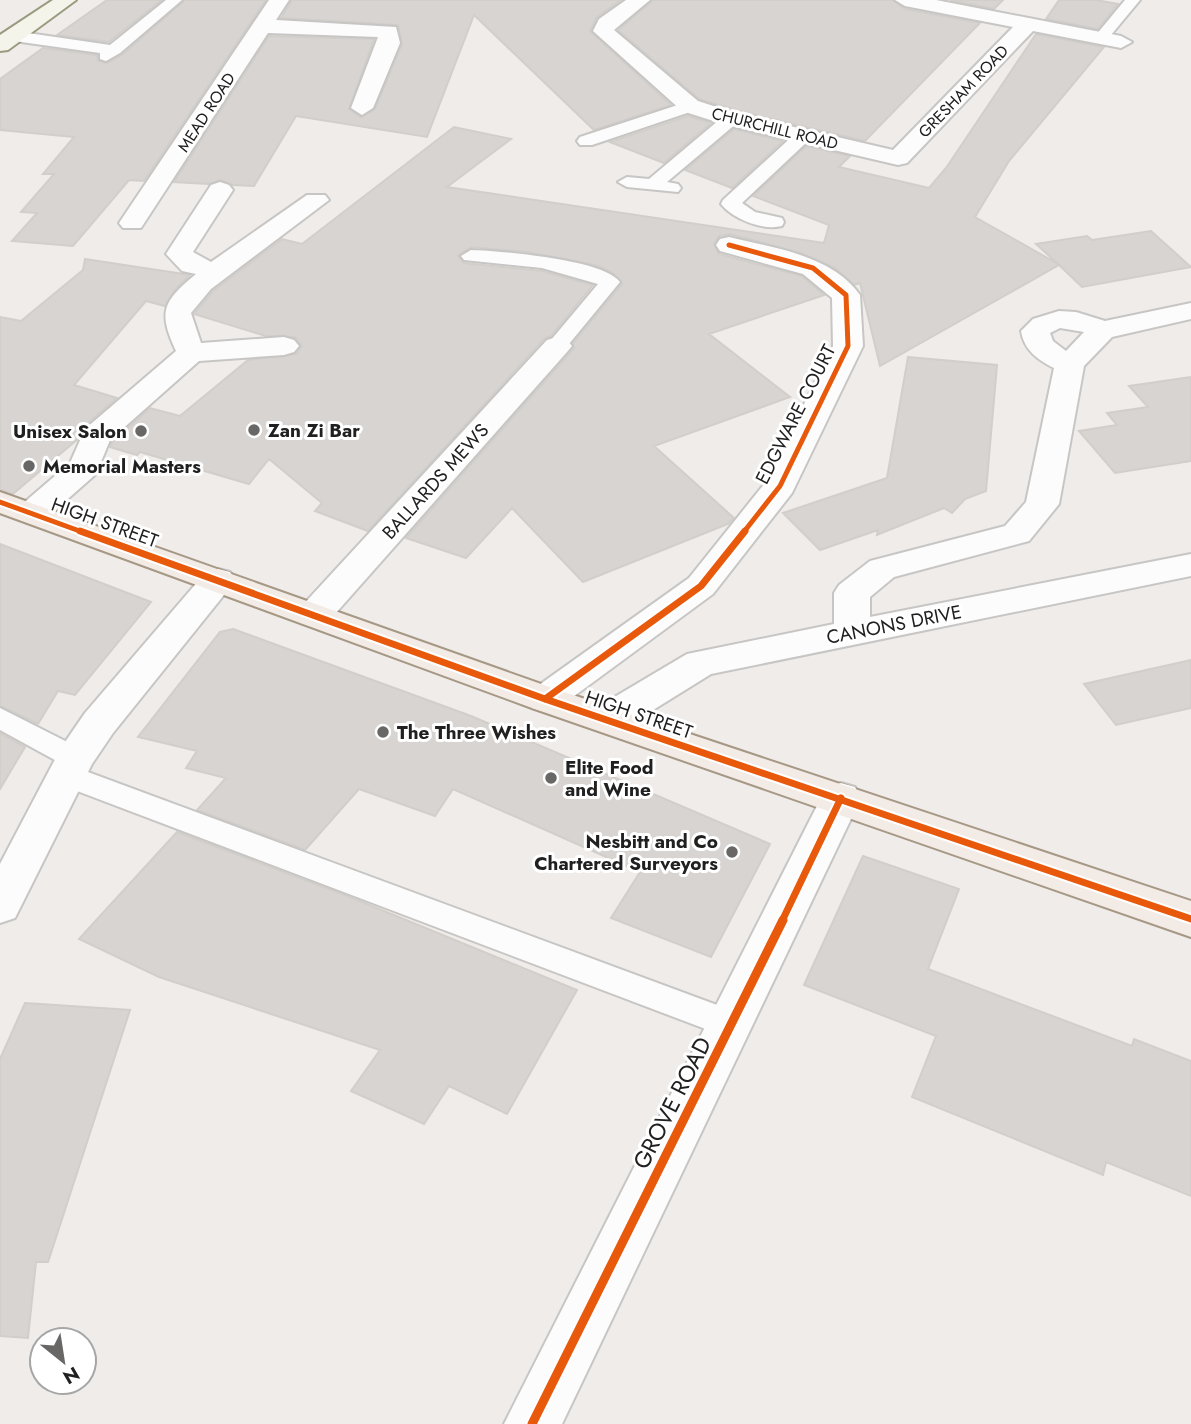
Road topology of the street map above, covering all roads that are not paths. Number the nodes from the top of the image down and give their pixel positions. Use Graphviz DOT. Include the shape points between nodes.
graph roads {
  1 [pos="66,0"];
  2 [pos="175,0"];
  3 [pos="279,0"];
  4 [pos="640,0"];
  5 [pos="905,0"];
  6 [pos="1133,0"];
  7 [pos="1028,24"];
  8 [pos="261,26"];
  9 [pos="1111,40"];
  10 [pos="5,41"];
  11 [pos="690,106"];
  12 [pos="362,108"];
  13 [pos="731,119"];
  14 [pos="803,136"];
  15 [pos="586,141"];
  16 [pos="898,158"];
  17 [pos="626,182"];
  18 [pos="653,185"];
  19 [pos="677,188"];
  20 [pos="220,190"];
  21 [pos="316,200"];
  22 [pos="775,222"];
  23 [pos="132,223"];
  24 [pos="729,245"];
  25 [pos="471,256"];
  26 [pos="217,271"];
  27 [pos="1191,311"];
  28 [pos="1102,330"];
  29 [pos="284,346"];
  30 [pos="557,346"];
  31 [pos="191,353"];
  32 [pos="1070,364"];
  33 [pos="16,507"];
  34 [pos="1191,565"];
  35 [pos="218,580"];
  36 [pos="314,615"];
  37 [pos="852,632"];
  38 [pos="545,699"];
  39 [pos="0,718"];
  40 [pos="610,718"];
  41 [pos="70,767"];
  42 [pos="841,798"];
  43 [pos="0,906"];
  44 [pos="1191,919"];
  45 [pos="732,1025"];
  46 [pos="532,1424"];
  1 -- 10 [label="main road"];
  2 -- 10 [label="lane" via="110,53"];
  3 -- 8 [label="street, MEAD ROAD"];
  4 -- 11 [label="street, CHURCHILL ROAD" via="606,23 603,31"];
  5 -- 7 [label="street"];
  6 -- 9 [label="lane"];
  7 -- 9 [label="street"];
  7 -- 16 [label="street, GRESHAM ROAD"];
  8 -- 12 [label="street" via="389,31 389,43"];
  8 -- 23 [label="street, MEAD ROAD"];
  11 -- 13 [label="street, CHURCHILL ROAD"];
  11 -- 15 [label="lane"];
  13 -- 14 [label="street, CHURCHILL ROAD"];
  13 -- 18 [label="lane"];
  14 -- 16 [label="street, CHURCHILL ROAD"];
  14 -- 22 [label="lane" via="730,204 749,216"];
  17 -- 18 [label="lane"];
  18 -- 19 [label="lane"];
  20 -- 26 [label="street" via="179,254 192,265"];
  21 -- 26 [label="street"];
  24 -- 38 [label="street, EDGWARE COURT" via="813,268 846,295 848,346 779,486 701,586"];
  25 -- 30 [label="lane" via="553,263 610,282"];
  26 -- 31 [label="street" via="179,306 177,320"];
  27 -- 28 [label="street"];
  28 -- 32 [label="street"];
  28 -- 32 [label="street" via="1069,318 1054,319 1035,331 1041,347"];
  29 -- 31 [label="street"];
  30 -- 36 [label="street, BALLARDS MEWS"];
  31 -- 33 [label="street" via="96,436 85,467"];
  32 -- 37 [label="street" via="1042,504 1017,534 881,569 852,593"];
  33 -- 35 [label="main road, HIGH STREET"];
  34 -- 37 [label="street, CANONS DRIVE"];
  35 -- 36 [label="main road, HIGH STREET"];
  35 -- 41 [label="street" via="99,723"];
  36 -- 38 [label="main road, HIGH STREET"];
  37 -- 40 [label="street, CANONS DRIVE" via="701,663"];
  38 -- 40 [label="main road, HIGH STREET"];
  39 -- 41 [label="lane"];
  40 -- 42 [label="main road, HIGH STREET"];
  41 -- 43 [label="street"];
  41 -- 45 [label="lane"];
  42 -- 44 [label="main road, HIGH STREET"];
  42 -- 45 [label="street, GROVE ROAD"];
  45 -- 46 [label="street, GROVE ROAD"];
}
